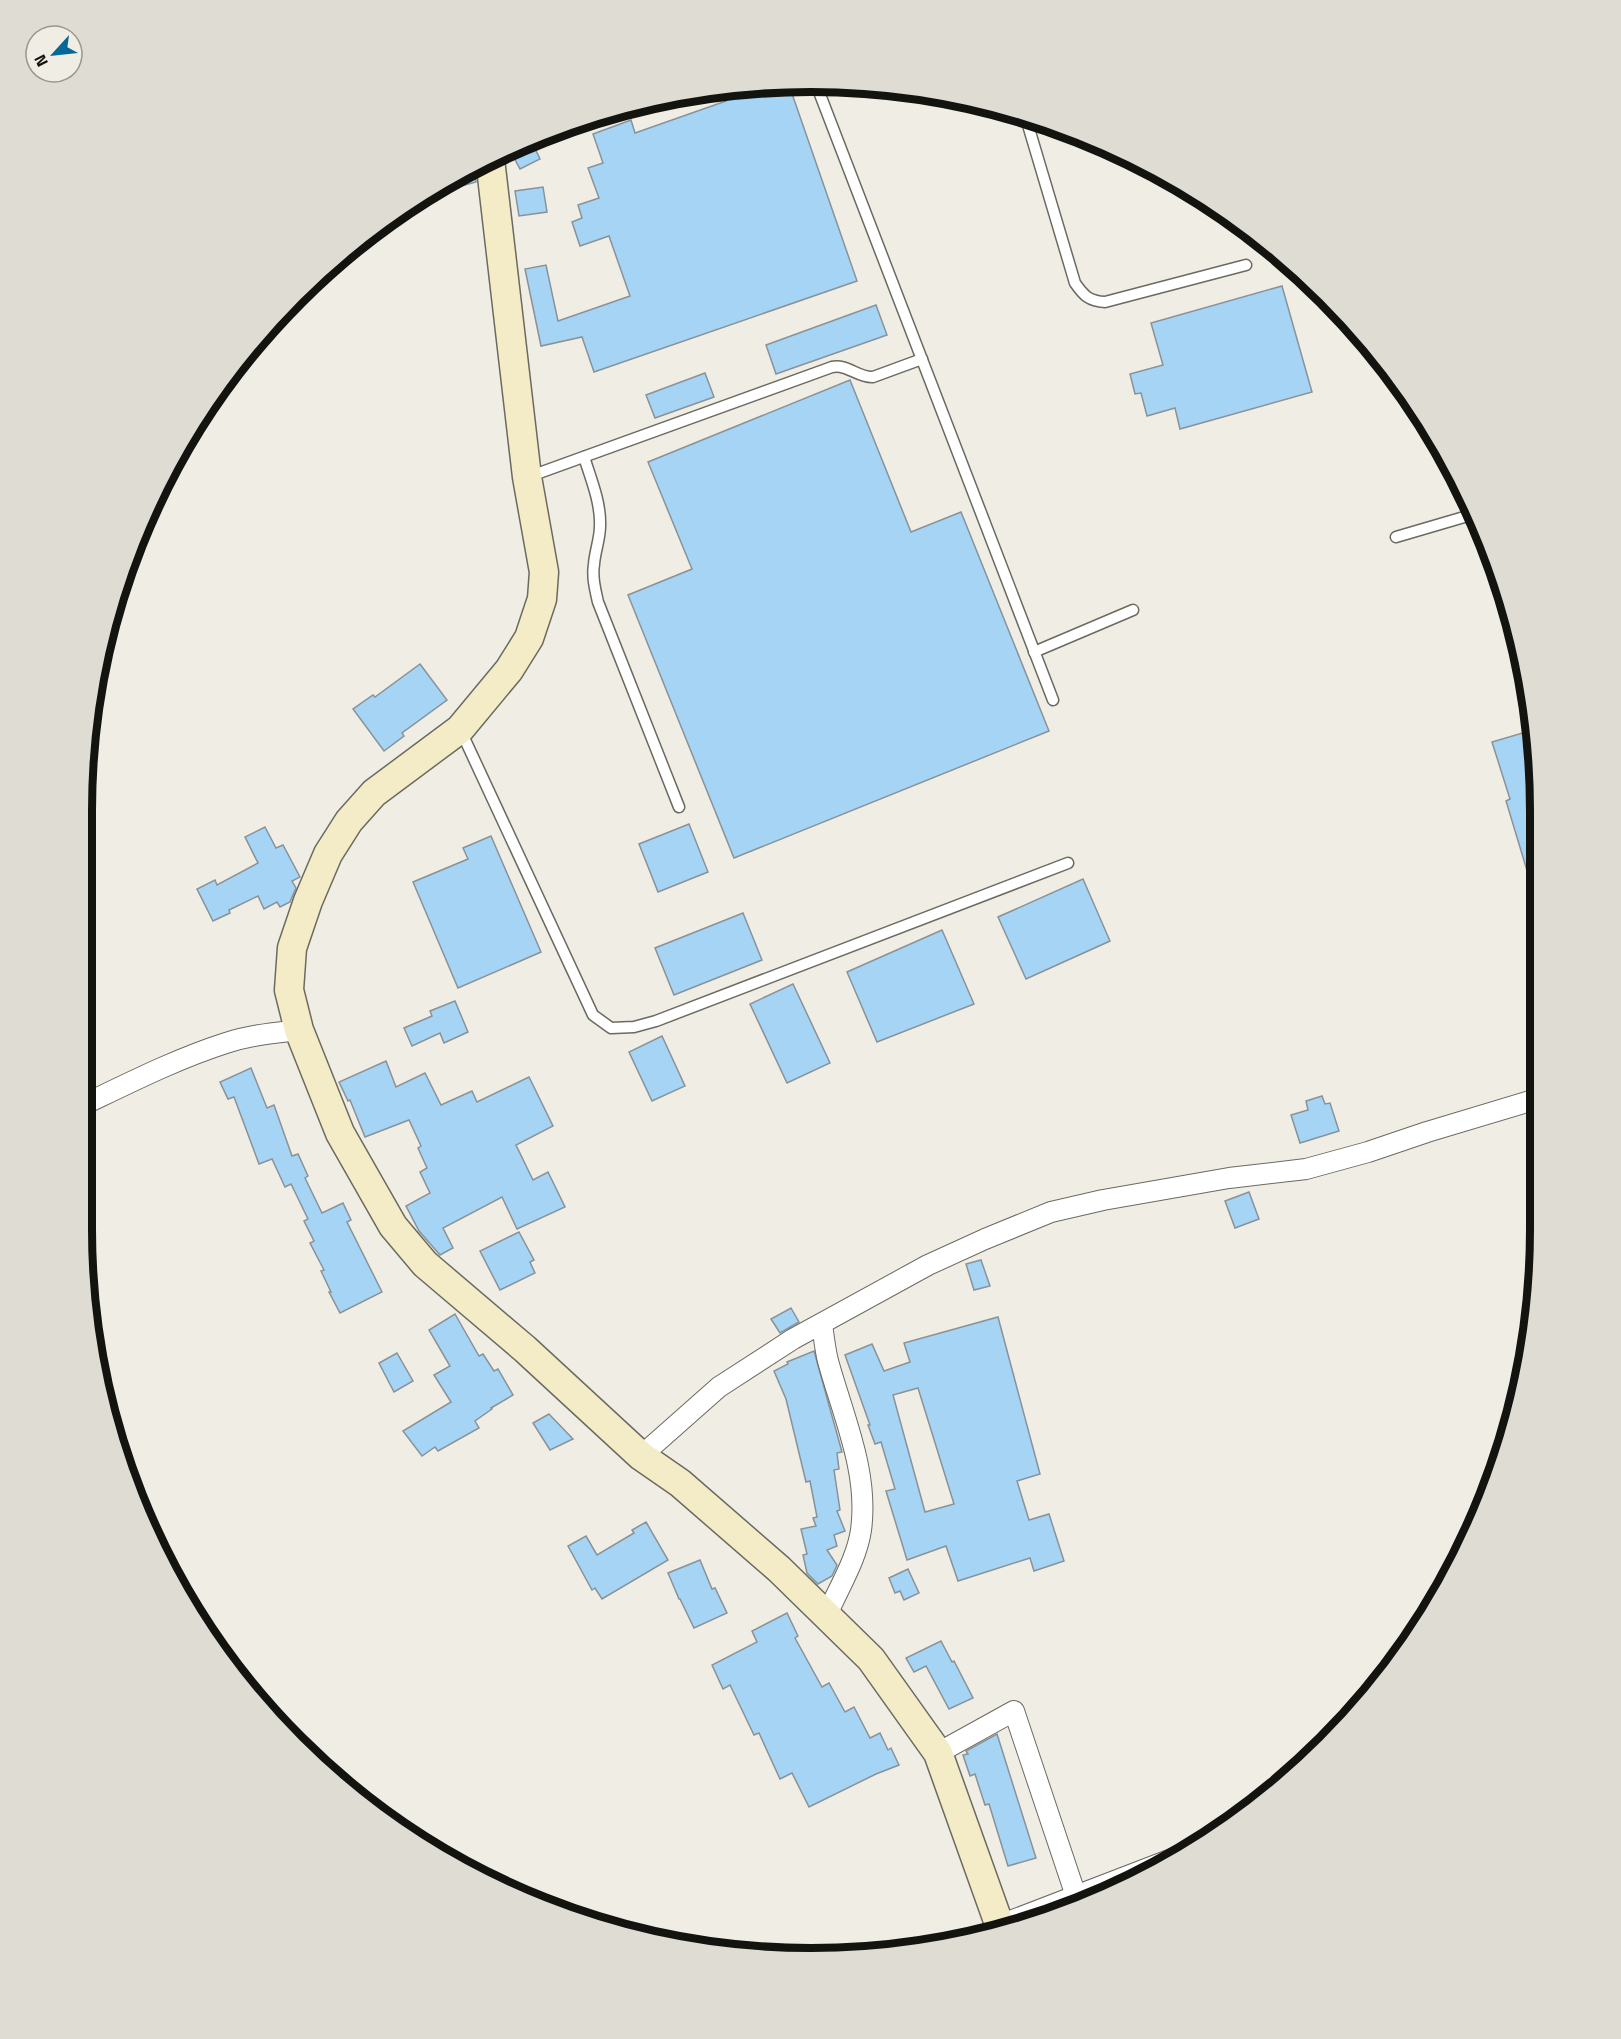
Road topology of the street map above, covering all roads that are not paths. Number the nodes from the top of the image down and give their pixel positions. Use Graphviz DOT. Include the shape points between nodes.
graph roads {
  1 [pos="819,92"];
  2 [pos="1028,126"];
  3 [pos="491,167"];
  4 [pos="1246,265"];
  5 [pos="922,359"];
  6 [pos="584,457"];
  7 [pos="527,477"];
  8 [pos="1466,516"];
  9 [pos="1396,537"];
  10 [pos="1133,610"];
  11 [pos="1034,652"];
  12 [pos="1053,700"];
  13 [pos="460,729"];
  14 [pos="679,807"];
  15 [pos="1068,863"];
  16 [pos="299,1030"];
  17 [pos="92,1101"];
  18 [pos="1530,1101"];
  19 [pos="822,1324"];
  20 [pos="641,1456"];
  21 [pos="827,1616"];
  22 [pos="938,1753"];
  23 [pos="1097,1888"];
  24 [pos="1076,1896"];
  25 [pos="1066,1900"];
  26 [pos="999,1922"];
  1 -- 5 [label="lane"];
  2 -- 4 [label="lane" via="1075,283 1084,296 1105,302"];
  3 -- 7 [label="street"];
  5 -- 6 [label="lane" via="865,378 846,367 832,367"];
  5 -- 11 [label="lane"];
  6 -- 7 [label="lane"];
  6 -- 14 [label="lane" via="600,516 593,565 598,602"];
  7 -- 13 [label="street" via="543,572 542,599 530,638"];
  8 -- 9 [label="lane"];
  10 -- 11 [label="lane"];
  11 -- 12 [label="lane"];
  13 -- 15 [label="lane" via="593,1015 611,1028 656,1021"];
  13 -- 16 [label="street" via="374,793 349,821 328,854 292,948 289,990"];
  16 -- 17 [label="street" via="227,1042"];
  16 -- 20 [label="street" via="340,1133 393,1226 425,1264"];
  18 -- 19 [label="street" via="1306,1169 1172,1188 1051,1212 928,1265"];
  19 -- 20 [label="street" via="719,1387"];
  19 -- 21 [label="street" via="827,1358 856,1451 861,1502 861,1531"];
  20 -- 21 [label="street" via="680,1483"];
  21 -- 22 [label="street" via="871,1659"];
  22 -- 24 [label="street" via="1014,1711"];
  22 -- 26 [label="street"];
  23 -- 24 [label="street"];
  24 -- 25 [label="street"];
}
